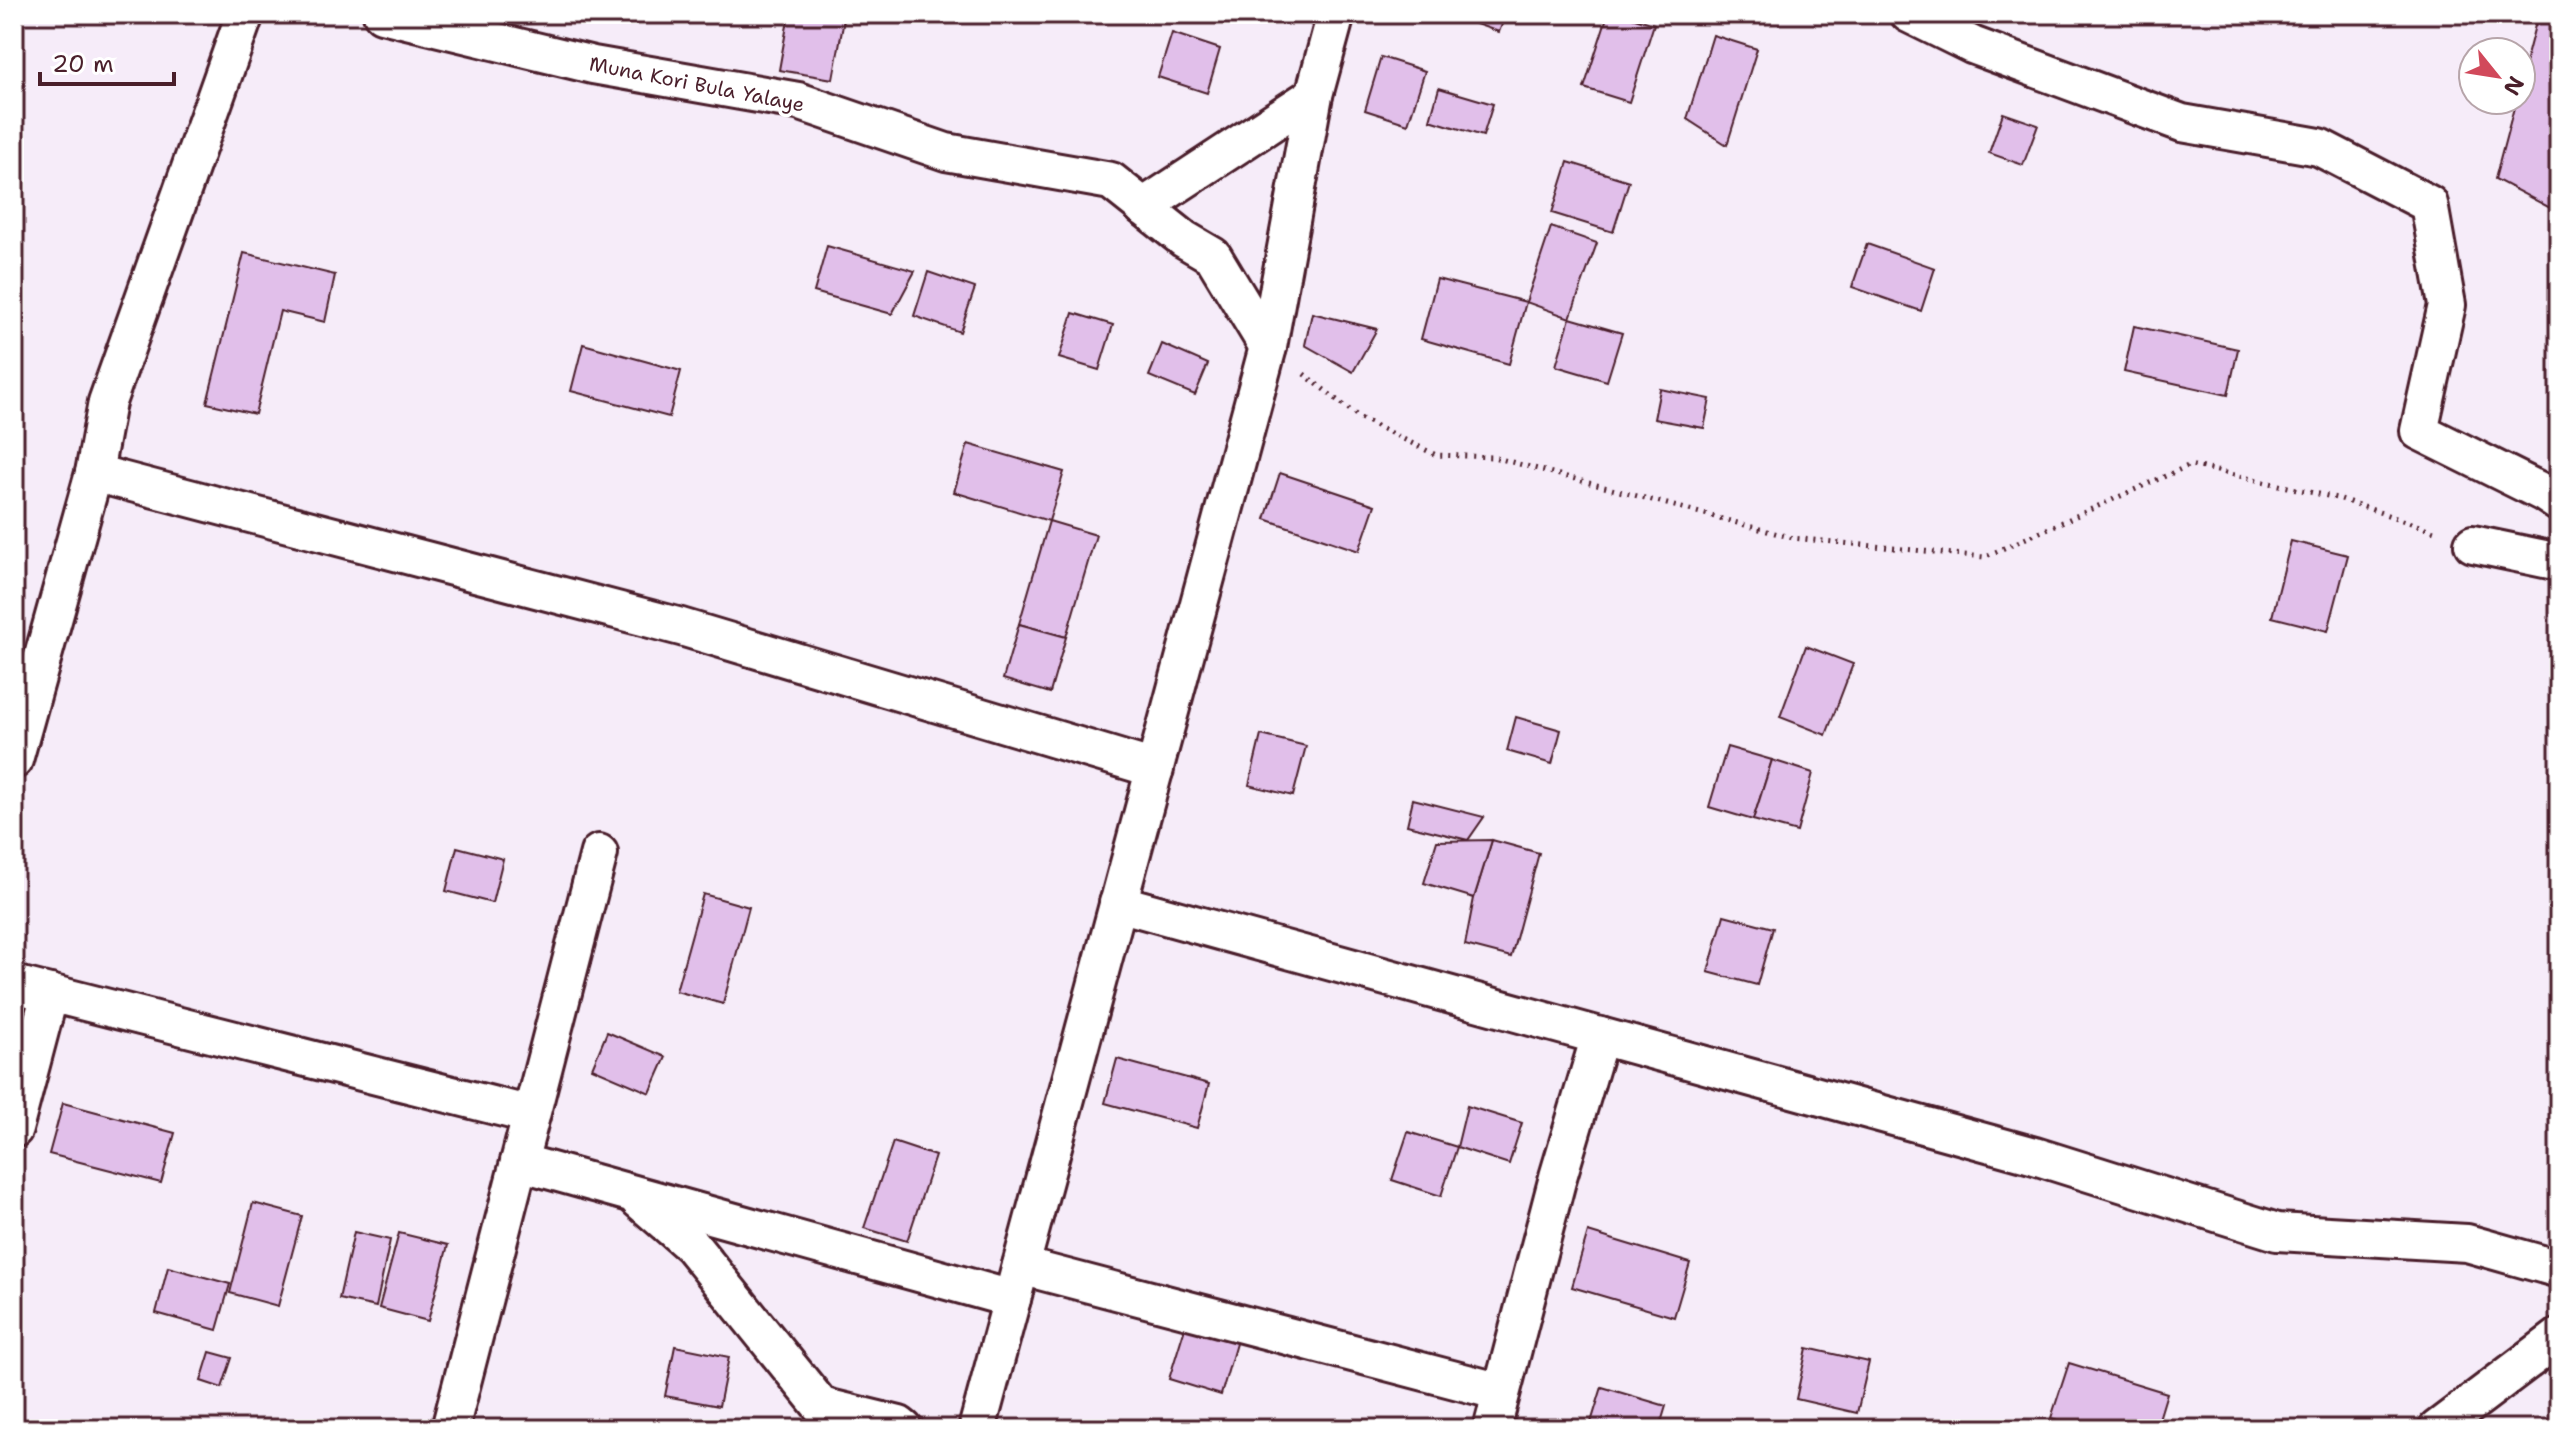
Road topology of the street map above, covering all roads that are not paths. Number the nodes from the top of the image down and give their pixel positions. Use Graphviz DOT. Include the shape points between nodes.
graph roads {
  1 [pos="245,14"];
  2 [pos="382,14"];
  3 [pos="1336,14"];
  4 [pos="1909,14"];
  5 [pos="1314,95"];
  6 [pos="1143,207"];
  7 [pos="1268,347"];
  8 [pos="94,473"];
  9 [pos="2559,503"];
  10 [pos="2473,544"];
  11 [pos="2559,562"];
  12 [pos="14,760"];
  13 [pos="1155,769"];
  14 [pos="599,853"];
  15 [pos="1118,903"];
  16 [pos="14,984"];
  17 [pos="50,993"];
  18 [pos="1600,1036"];
  19 [pos="531,1115"];
  20 [pos="14,1129"];
  21 [pos="519,1162"];
  22 [pos="631,1194"];
  23 [pos="2559,1269"];
  24 [pos="1016,1283"];
  25 [pos="2559,1337"];
  26 [pos="1501,1392"];
  27 [pos="450,1429"];
  28 [pos="904,1429"];
  29 [pos="977,1429"];
  30 [pos="1492,1429"];
  31 [pos="2437,1429"];
  1 -- 8 [label="street" via="107,402"];
  2 -- 6 [label="street, Muna Kori Bula Yalaye" via="593,65 798,101 946,152 1111,181"];
  3 -- 5 [label="street"];
  4 -- 9 [label="street" via="1972,45 2182,123 2319,147 2429,204 2447,305 2419,431"];
  5 -- 6 [label="street"];
  5 -- 7 [label="street"];
  6 -- 7 [label="street, Muna Kori Bula Yalaye" via="1213,256"];
  7 -- 13 [label="street"];
  8 -- 12 [label="street"];
  8 -- 13 [label="street" via="681,627"];
  10 -- 11 [label="street"];
  13 -- 15 [label="street"];
  14 -- 19 [label="street"];
  15 -- 18 [label="street"];
  15 -- 24 [label="street"];
  16 -- 17 [label="street"];
  17 -- 19 [label="street"];
  17 -- 20 [label="street"];
  18 -- 23 [label="street" via="2035,1156 2277,1232 2467,1243"];
  18 -- 26 [label="street"];
  19 -- 21 [label="street"];
  21 -- 22 [label="street"];
  21 -- 27 [label="street"];
  22 -- 24 [label="street"];
  22 -- 28 [label="street" via="692,1246 821,1406"];
  24 -- 26 [label="street"];
  24 -- 29 [label="street"];
  25 -- 31 [label="street"];
  26 -- 30 [label="street"];
}
